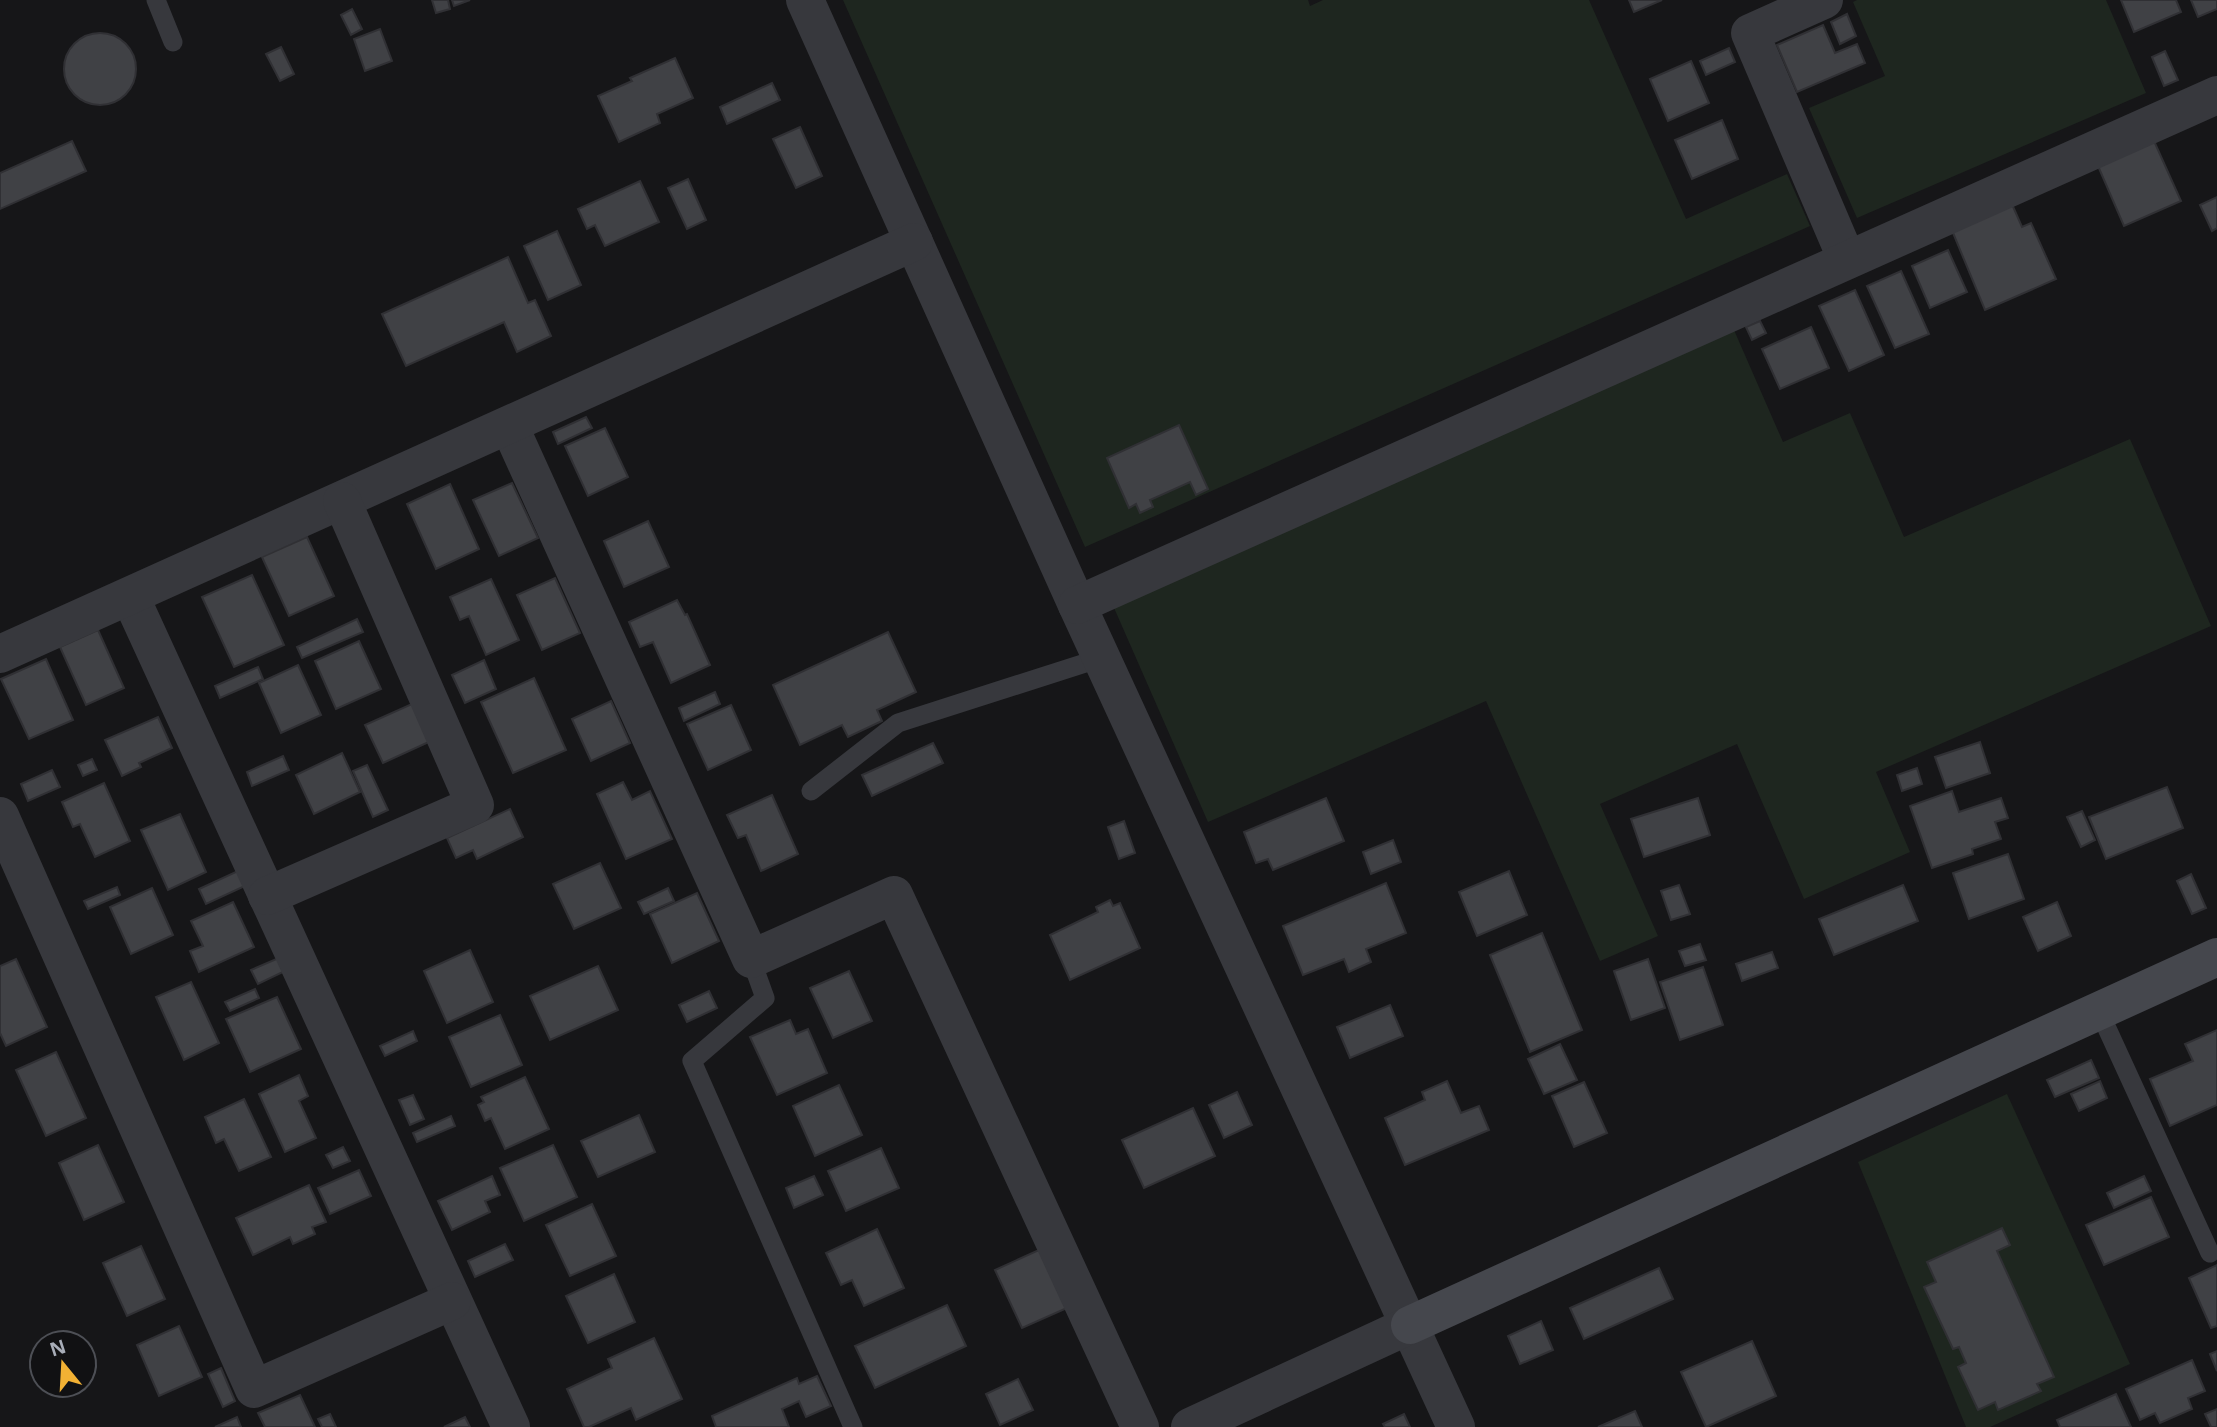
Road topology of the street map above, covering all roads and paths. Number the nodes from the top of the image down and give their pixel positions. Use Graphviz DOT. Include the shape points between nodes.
graph roads {
  1 [pos="156,0"];
  2 [pos="805,0"];
  3 [pos="1824,0"];
  4 [pos="173,42"];
  5 [pos="2217,95"];
  6 [pos="914,242"];
  7 [pos="1847,260"];
  8 [pos="509,425"];
  9 [pos="342,500"];
  10 [pos="130,596"];
  11 [pos="1077,605"];
  12 [pos="0,654"];
  13 [pos="1101,658"];
  14 [pos="811,792"];
  15 [pos="0,816"];
  16 [pos="267,896"];
  17 [pos="2217,957"];
  18 [pos="751,959"];
  19 [pos="2099,1011"];
  20 [pos="2210,1253"];
  21 [pos="452,1301"];
  22 [pos="1410,1325"];
  23 [pos="511,1427"];
  24 [pos="853,1427"];
  25 [pos="1140,1427"];
  26 [pos="1190,1427"];
  27 [pos="1456,1427"];
  1 -- 4 [label="lane"];
  2 -- 6 [label="street"];
  3 -- 7 [label="street" via="1750,33"];
  5 -- 7 [label="street"];
  6 -- 8 [label="street"];
  6 -- 11 [label="street"];
  7 -- 11 [label="street"];
  8 -- 9 [label="street"];
  8 -- 18 [label="street"];
  9 -- 10 [label="street"];
  9 -- 16 [label="street" via="475,804"];
  10 -- 12 [label="street"];
  10 -- 16 [label="street"];
  11 -- 13 [label="street"];
  13 -- 14 [label="lane" via="898,723"];
  13 -- 22 [label="street"];
  15 -- 21 [label="street" via="254,1388"];
  16 -- 21 [label="street"];
  17 -- 19 [label="street"];
  18 -- 24 [label="lane" via="765,998 692,1061"];
  18 -- 25 [label="street" via="894,895"];
  19 -- 20 [label="lane"];
  19 -- 22 [label="street"];
  21 -- 23 [label="street"];
  22 -- 26 [label="street"];
  22 -- 27 [label="street"];
}
